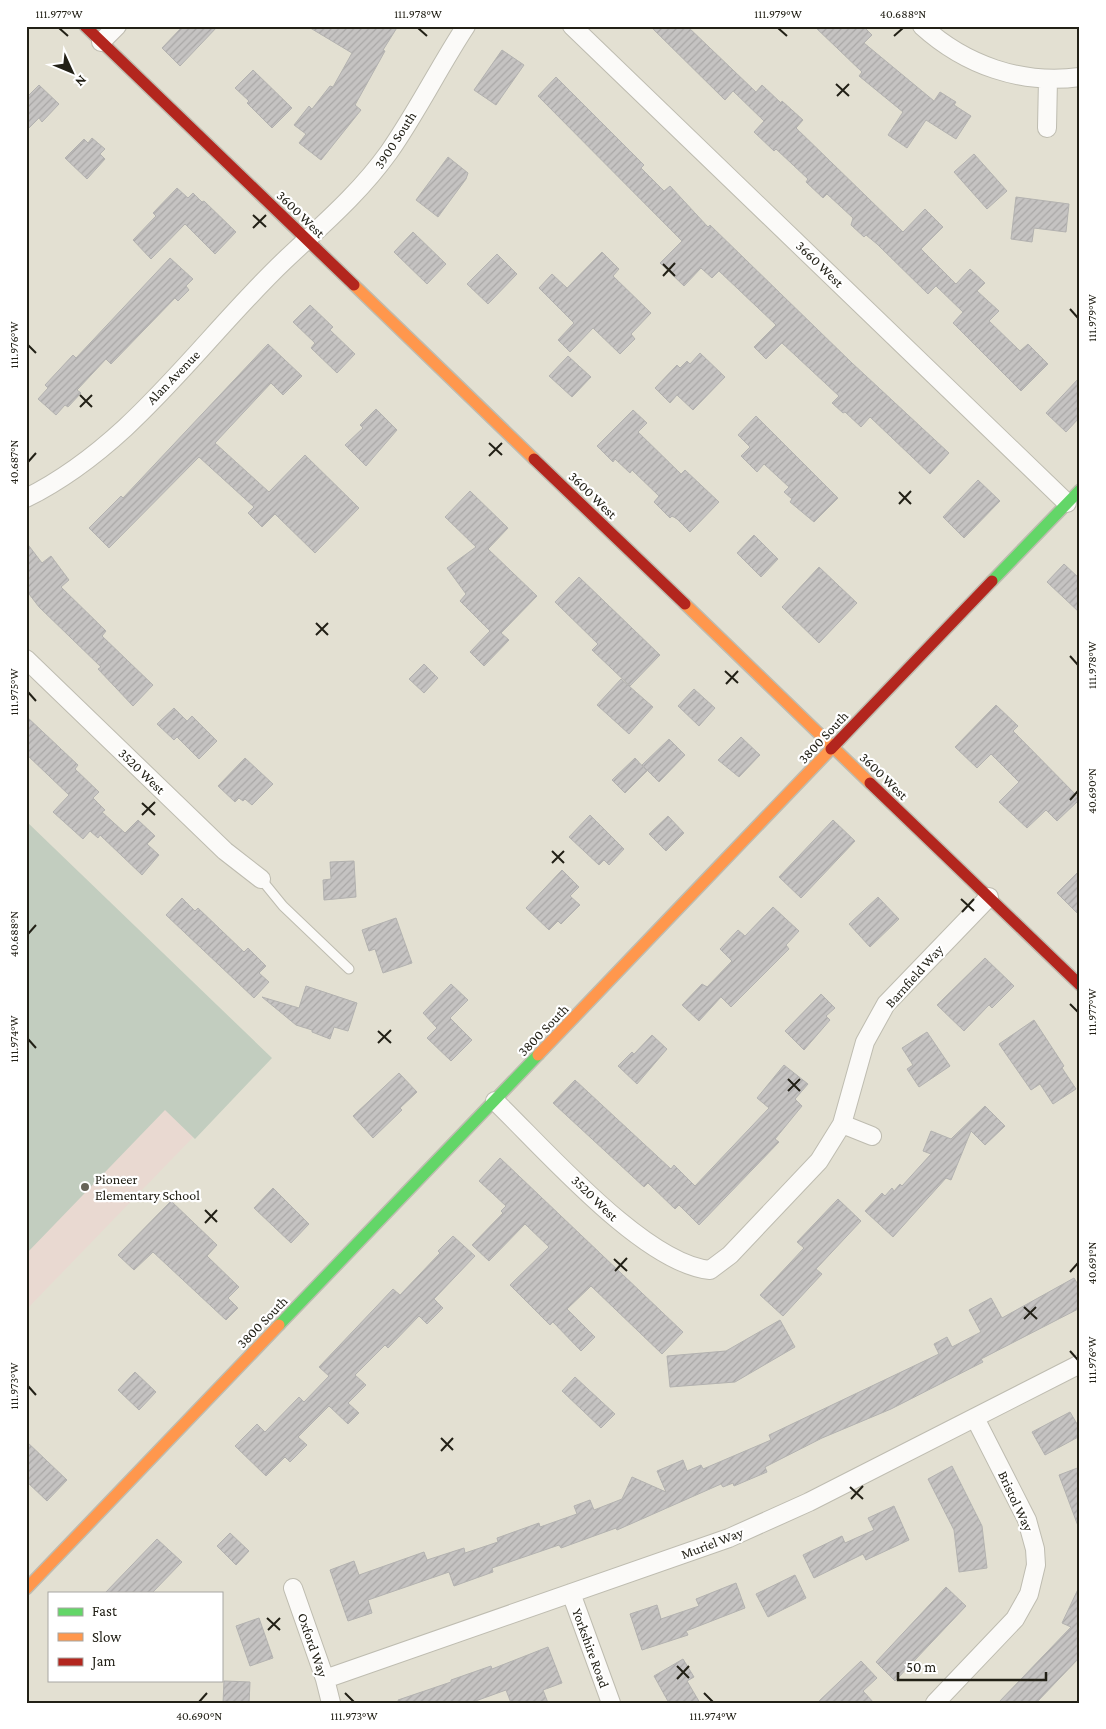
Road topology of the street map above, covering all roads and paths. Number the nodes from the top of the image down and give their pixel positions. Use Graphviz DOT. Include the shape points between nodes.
graph roads {
  1 [pos="85,26"];
  2 [pos="117,26"];
  3 [pos="466,26"];
  4 [pos="572,26"];
  5 [pos="922,26"];
  6 [pos="102,42"];
  7 [pos="1048,78"];
  8 [pos="1080,78"];
  9 [pos="1047,128"];
  10 [pos="308,241"];
  11 [pos="1080,490"];
  12 [pos="26,498"];
  13 [pos="1067,503"];
  14 [pos="26,659"];
  15 [pos="834,748"];
  16 [pos="261,879"];
  17 [pos="989,897"];
  18 [pos="350,969"];
  19 [pos="1080,985"];
  20 [pos="495,1101"];
  21 [pos="842,1124"];
  22 [pos="872,1136"];
  23 [pos="710,1270"];
  24 [pos="1080,1364"];
  25 [pos="975,1418"];
  26 [pos="30,1579"];
  27 [pos="293,1588"];
  28 [pos="571,1593"];
  29 [pos="325,1679"];
  30 [pos="331,1703"];
  31 [pos="611,1703"];
  32 [pos="935,1703"];
  1 -- 6 [label="street, 3600 West"];
  2 -- 6 [label="street"];
  3 -- 10 [label="street, 3900 South" via="388,152 349,201"];
  4 -- 13 [label="street, 3660 West"];
  5 -- 7 [label="street" via="947,47 985,66 1006,73"];
  6 -- 10 [label="street, 3600 West"];
  7 -- 8 [label="street"];
  7 -- 9 [label="street"];
  10 -- 12 [label="street, Alan Avenue" via="284,261 112,441 71,473"];
  10 -- 15 [label="street, 3600 West"];
  11 -- 13 [label="street, 3800 South"];
  13 -- 15 [label="street, 3800 South"];
  14 -- 16 [label="street, 3520 West" via="226,851"];
  15 -- 17 [label="street, 3600 West"];
  15 -- 20 [label="street, 3800 South"];
  16 -- 18 [label="lane" via="284,906"];
  17 -- 19 [label="street, 3600 West"];
  17 -- 21 [label="street, Barnfield Way" via="886,1004 866,1042"];
  20 -- 23 [label="street, 3520 West" via="633,1233 679,1262"];
  20 -- 26 [label="street, 3800 South"];
  21 -- 22 [label="street"];
  21 -- 23 [label="street, Barnfield Way" via="809,1173 730,1255"];
  24 -- 25 [label="street, Muriel Way"];
  25 -- 28 [label="street, Muriel Way" via="761,1524"];
  25 -- 32 [label="street, Bristol Way" via="1027,1520 1036,1565 1029,1594 1015,1619"];
  27 -- 29 [label="street, Oxford Way"];
  28 -- 29 [label="street, Muriel Way"];
  28 -- 31 [label="street, Yorkshire Road"];
  29 -- 30 [label="street, Oxford Way"];
}
